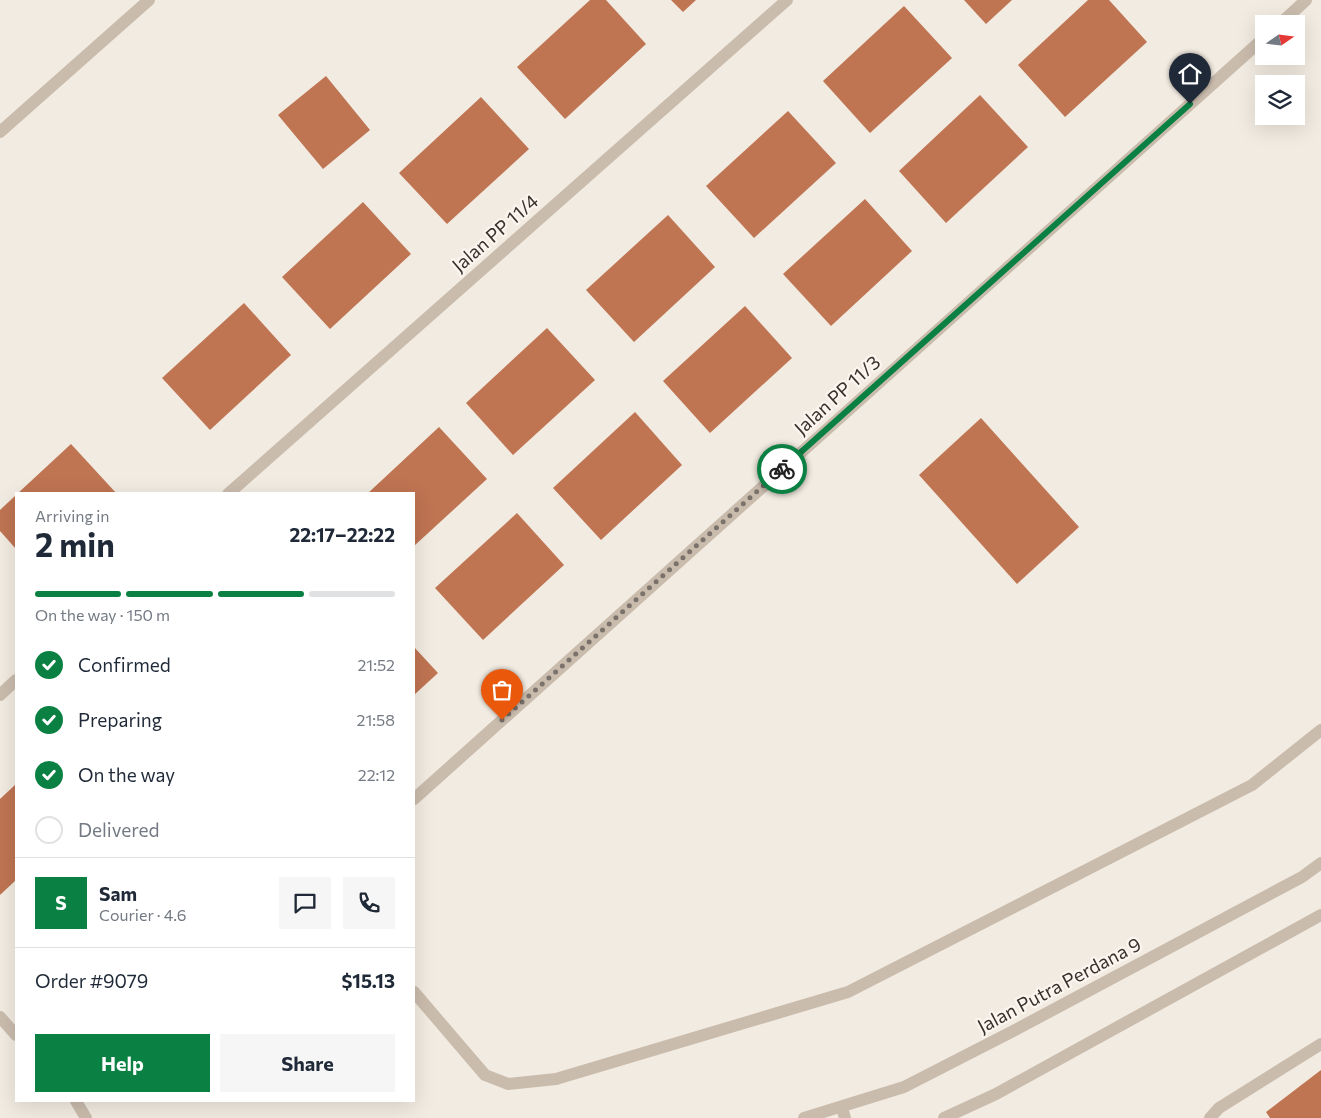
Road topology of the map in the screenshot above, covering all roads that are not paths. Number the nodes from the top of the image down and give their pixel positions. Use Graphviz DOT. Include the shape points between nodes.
graph roads {
  1 [pos="149,0"];
  2 [pos="787,0"];
  3 [pos="1306,0"];
  4 [pos="1290,15"];
  5 [pos="1255,46"];
  6 [pos="0,132"];
  7 [pos="230,492"];
  8 [pos="15,681"];
  9 [pos="0,695"];
  10 [pos="1321,730"];
  11 [pos="415,798"];
  12 [pos="1321,863"];
  13 [pos="1321,916"];
  14 [pos="415,993"];
  15 [pos="0,1018"];
  16 [pos="15,1034"];
  17 [pos="1321,1044"];
  18 [pos="77,1102"];
  19 [pos="843,1113"];
  20 [pos="86,1118"];
  21 [pos="804,1118"];
  22 [pos="944,1118"];
  23 [pos="1210,1118"];
  1 -- 6 [label="street"];
  2 -- 7 [label="street, Jalan PP 11/4"];
  3 -- 4 [label="street"];
  5 -- 11 [label="street, Jalan PP 11/3"];
  8 -- 9 [label="street"];
  10 -- 14 [label="street" via="1252,785 848,992 556,1079 508,1084 485,1075"];
  12 -- 19 [label="street, Jalan Putra Perdana 9" via="1302,877 1008,1034 904,1087"];
  13 -- 22 [label="street" via="1004,1090"];
  15 -- 16 [label="street"];
  17 -- 23 [label="street" via="1219,1108"];
  18 -- 20 [label="street"];
  19 -- 21 [label="street, Jalan Putra Perdana 9"];
}
